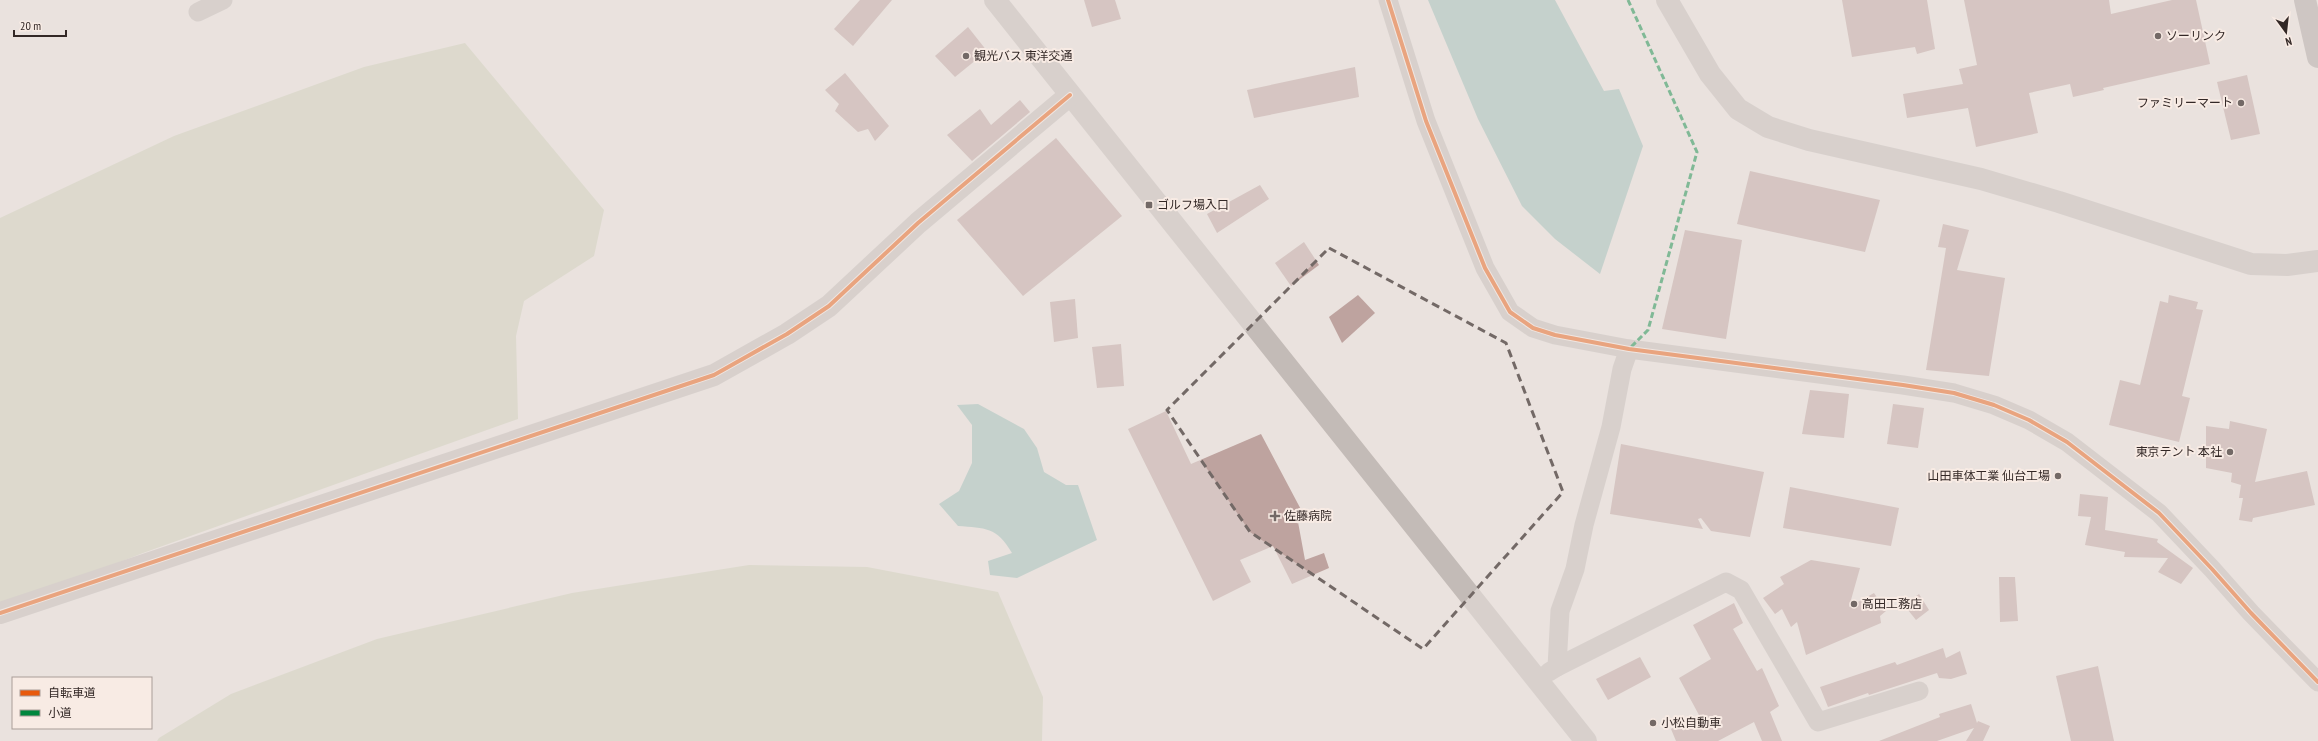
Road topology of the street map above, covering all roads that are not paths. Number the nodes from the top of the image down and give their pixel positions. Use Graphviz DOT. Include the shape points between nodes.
graph roads {
  1 [pos="223,0"];
  2 [pos="995,0"];
  3 [pos="1388,0"];
  4 [pos="1667,0"];
  5 [pos="2305,0"];
  6 [pos="198,12"];
  7 [pos="2318,57"];
  8 [pos="1070,95"];
  9 [pos="2318,262"];
  10 [pos="1629,349"];
  11 [pos="0,614"];
  12 [pos="1557,666"];
  13 [pos="1538,680"];
  14 [pos="2318,682"];
  15 [pos="1919,691"];
  16 [pos="1586,741"];
  1 -- 6 [label="street"];
  2 -- 8 [label="street"];
  3 -- 10 [label="street" via="1426,121 1485,268 1510,312 1533,328"];
  4 -- 9 [label="street" via="1710,74 1738,108 1768,127 1809,140 1981,179 2251,264 2287,265"];
  5 -- 7 [label="highway"];
  8 -- 11 [label="street" via="918,223 829,306 787,334 714,375"];
  8 -- 13 [label="street"];
  10 -- 12 [label="street" via="1622,369 1611,427 1584,525 1575,570 1560,611"];
  10 -- 14 [label="street" via="1954,393 1994,405 2028,420 2067,442 2159,512"];
  12 -- 13 [label="street"];
  12 -- 15 [label="street" via="1726,582 1741,590 1818,722"];
  13 -- 16 [label="street"];
}
